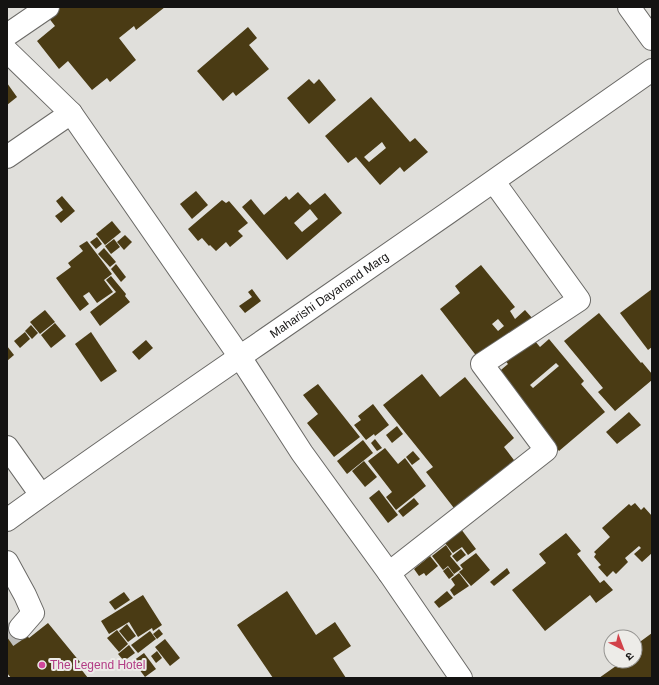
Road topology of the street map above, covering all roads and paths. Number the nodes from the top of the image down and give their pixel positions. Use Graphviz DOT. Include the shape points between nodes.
graph roads {
  1 [pos="48,7"];
  2 [pos="630,7"];
  3 [pos="7,35"];
  4 [pos="652,40"];
  5 [pos="7,51"];
  6 [pos="652,70"];
  7 [pos="71,113"];
  8 [pos="7,157"];
  9 [pos="494,182"];
  10 [pos="240,357"];
  11 [pos="7,447"];
  12 [pos="41,495"];
  13 [pos="7,520"];
  14 [pos="7,562"];
  15 [pos="389,573"];
  16 [pos="20,628"];
  17 [pos="461,678"];
  1 -- 3 [label="street"];
  2 -- 4 [label="street"];
  5 -- 7 [label="street"];
  6 -- 9 [label="street, Maharishi Dayanand Marg"];
  7 -- 8 [label="street"];
  7 -- 10 [label="street"];
  9 -- 10 [label="street, Maharishi Dayanand Marg"];
  9 -- 15 [label="street" via="579,300 482,364 546,450"];
  10 -- 12 [label="street, Maharishi Dayanand Marg"];
  10 -- 15 [label="street" via="302,453"];
  11 -- 12 [label="street"];
  12 -- 13 [label="street, Maharishi Dayanand Marg"];
  14 -- 16 [label="street" via="33,613"];
  15 -- 17 [label="street"];
}
